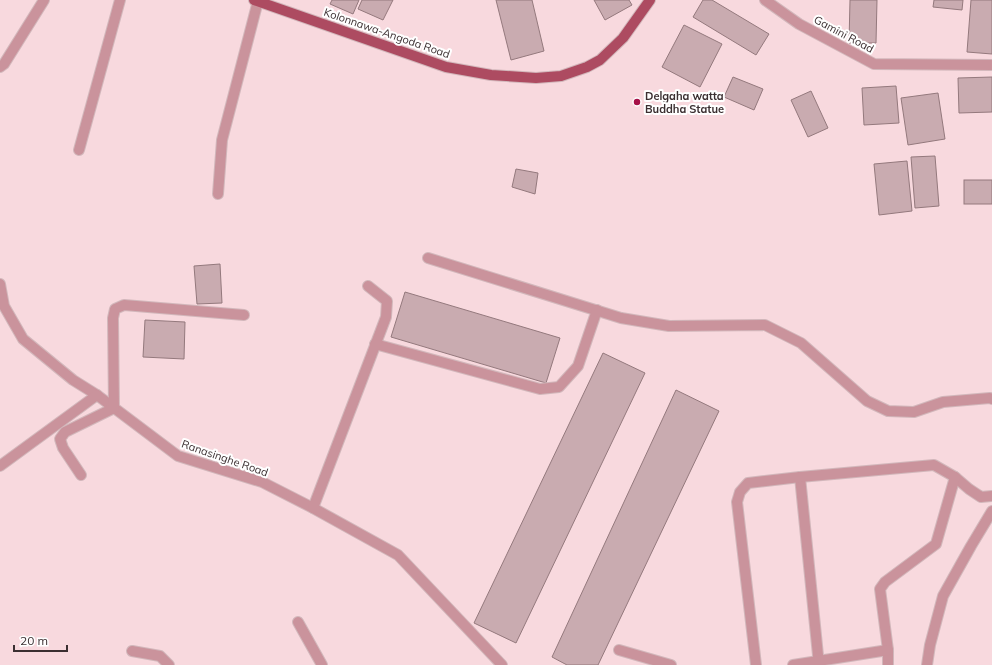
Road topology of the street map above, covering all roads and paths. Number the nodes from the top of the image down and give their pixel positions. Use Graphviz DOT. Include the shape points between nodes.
graph roads {
  1 [pos="44,0"];
  2 [pos="120,0"];
  3 [pos="650,0"];
  4 [pos="765,0"];
  5 [pos="256,1"];
  6 [pos="992,65"];
  7 [pos="0,67"];
  8 [pos="79,150"];
  9 [pos="218,194"];
  10 [pos="428,258"];
  11 [pos="0,284"];
  12 [pos="368,286"];
  13 [pos="597,310"];
  14 [pos="244,315"];
  15 [pos="375,344"];
  16 [pos="97,395"];
  17 [pos="992,399"];
  18 [pos="114,408"];
  19 [pos="0,466"];
  20 [pos="81,476"];
  21 [pos="800,476"];
  22 [pos="955,477"];
  23 [pos="992,496"];
  24 [pos="313,508"];
  25 [pos="992,511"];
  26 [pos="298,622"];
  27 [pos="619,650"];
  28 [pos="888,650"];
  29 [pos="132,651"];
  30 [pos="819,663"];
  31 [pos="169,665"];
  32 [pos="322,665"];
  33 [pos="502,665"];
  34 [pos="671,665"];
  35 [pos="756,665"];
  36 [pos="793,665"];
  37 [pos="888,665"];
  38 [pos="927,665"];
  1 -- 7 [label="street"];
  2 -- 8 [label="street"];
  3 -- 5 [label="main road, Kolonnawa-Angoda Road" via="623,38 600,60 561,76 536,78 491,75 446,67"];
  4 -- 6 [label="street, Gamini Road" via="799,24 874,64"];
  5 -- 9 [label="street" via="222,140"];
  10 -- 13 [label="street"];
  11 -- 16 [label="street, Ranasinghe Road" via="4,306 23,339 73,380"];
  12 -- 15 [label="street" via="387,301 386,316"];
  13 -- 15 [label="street" via="578,366 560,387 540,389"];
  13 -- 17 [label="street" via="621,318 669,326 764,325 801,343 867,401 888,411 914,412 943,402"];
  14 -- 18 [label="street" via="124,305 115,309"];
  15 -- 24 [label="street"];
  16 -- 18 [label="street, Ranasinghe Road"];
  16 -- 19 [label="street"];
  18 -- 20 [label="street" via="65,432 60,439"];
  18 -- 24 [label="street, Ranasinghe Road" via="178,456 262,482"];
  21 -- 22 [label="street" via="934,465"];
  21 -- 30 [label="street"];
  21 -- 35 [label="street" via="748,483 740,492 737,502"];
  22 -- 23 [label="street" via="981,497"];
  22 -- 28 [label="street" via="936,544 885,582 880,589"];
  24 -- 33 [label="street, Ranasinghe Road" via="398,555"];
  25 -- 38 [label="street" via="943,596"];
  26 -- 32 [label="street"];
  27 -- 34 [label="street"];
  28 -- 30 [label="street"];
  28 -- 37 [label="street"];
  29 -- 31 [label="street" via="160,656"];
  30 -- 36 [label="street"];
}
